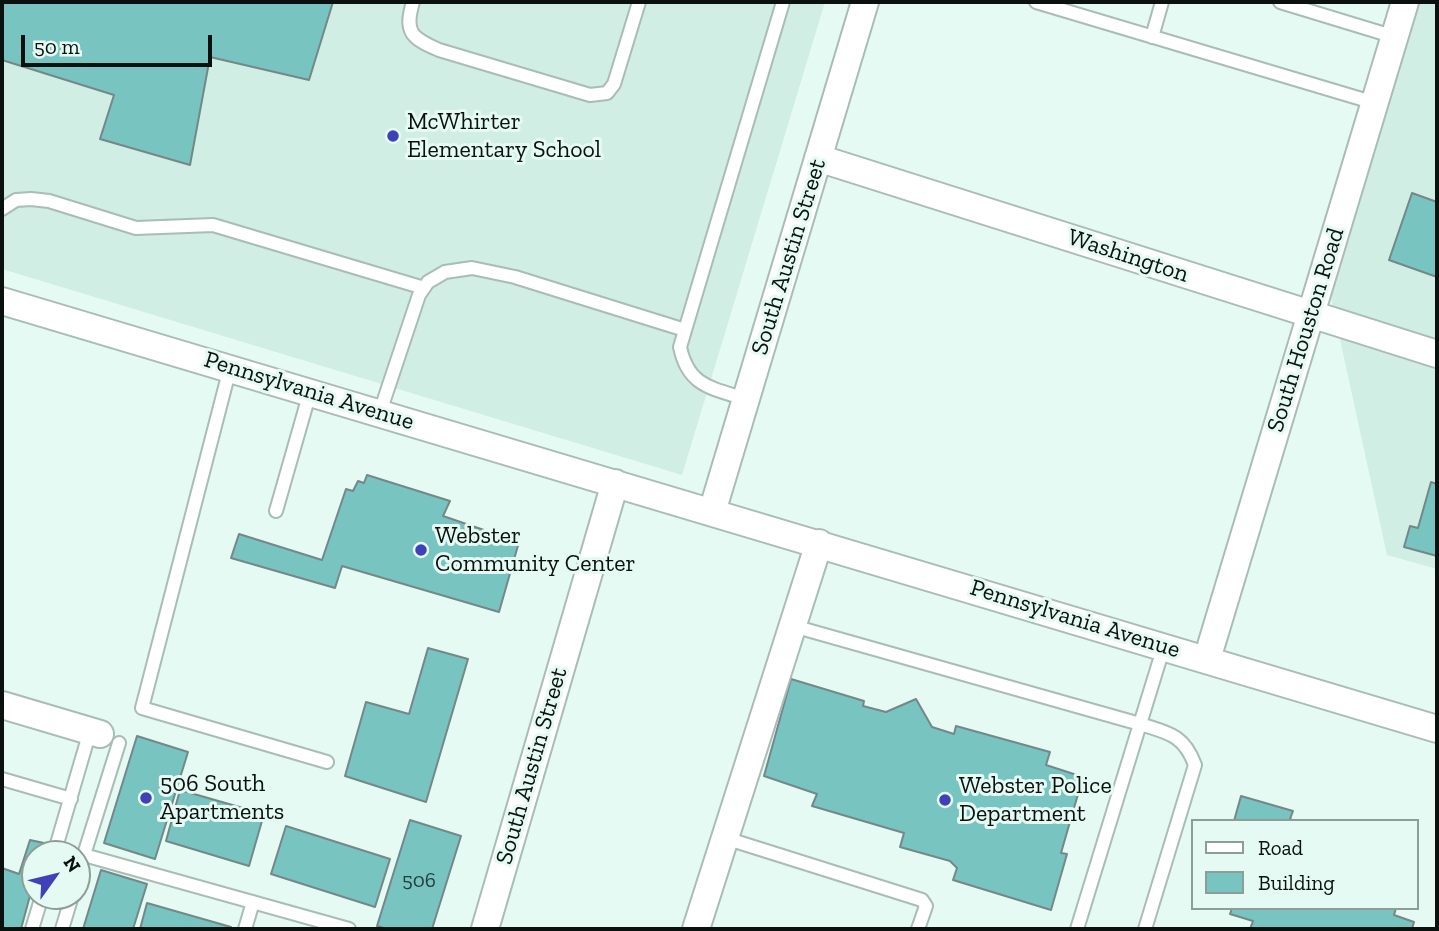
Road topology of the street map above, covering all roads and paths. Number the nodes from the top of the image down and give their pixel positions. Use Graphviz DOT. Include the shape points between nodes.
graph roads {
  1 [pos="413,2"];
  2 [pos="639,2"];
  3 [pos="783,2"];
  4 [pos="865,2"];
  5 [pos="1036,2"];
  6 [pos="1162,2"];
  7 [pos="1280,2"];
  8 [pos="1405,2"];
  9 [pos="1152,37"];
  10 [pos="1395,37"];
  11 [pos="1375,103"];
  12 [pos="818,158"];
  13 [pos="2,209"];
  14 [pos="424,288"];
  15 [pos="2,300"];
  16 [pos="1311,314"];
  17 [pos="685,330"];
  18 [pos="1437,354"];
  19 [pos="230,368"];
  20 [pos="310,392"];
  21 [pos="746,400"];
  22 [pos="380,412"];
  23 [pos="615,483"];
  24 [pos="276,511"];
  25 [pos="712,512"];
  26 [pos="819,543"];
  27 [pos="793,626"];
  28 [pos="1164,646"];
  29 [pos="1207,659"];
  30 [pos="2,705"];
  31 [pos="1140,724"];
  32 [pos="1437,729"];
  33 [pos="103,736"];
  34 [pos="327,762"];
  35 [pos="2,779"];
  36 [pos="71,799"];
  37 [pos="725,838"];
  38 [pos="58,840"];
  39 [pos="86,840"];
  40 [pos="91,857"];
  41 [pos="253,902"];
  42 [pos="37,910"];
  43 [pos="68,910"];
  44 [pos="1147,925"];
  45 [pos="32,929"];
  46 [pos="62,929"];
  47 [pos="245,929"];
  48 [pos="349,929"];
  49 [pos="485,929"];
  50 [pos="696,929"];
  51 [pos="919,929"];
  52 [pos="1077,929"];
  1 -- 2 [label="lane" via="408,18 418,41 590,94 607,93 614,85"];
  3 -- 17 [label="lane"];
  4 -- 12 [label="street, South Austin Street"];
  5 -- 9 [label="lane"];
  6 -- 9 [label="lane"];
  7 -- 10 [label="lane"];
  8 -- 10 [label="street, South Houston Road"];
  9 -- 11 [label="lane"];
  10 -- 11 [label="street, South Houston Road"];
  11 -- 16 [label="street, South Houston Road"];
  12 -- 16 [label="street, Washington"];
  12 -- 21 [label="street, South Austin Street"];
  13 -- 14 [label="lane" via="16,200 40,200 136,228 214,225"];
  14 -- 17 [label="lane" via="445,272 472,268"];
  14 -- 22 [label="lane"];
  15 -- 19 [label="street, Pennsylvania Avenue"];
  16 -- 18 [label="street, Washington"];
  16 -- 29 [label="street, South Houston Road"];
  17 -- 21 [label="lane" via="680,347 684,367 694,379"];
  19 -- 20 [label="street, Pennsylvania Avenue"];
  19 -- 34 [label="lane" via="142,708"];
  20 -- 22 [label="street, Pennsylvania Avenue"];
  20 -- 24 [label="lane"];
  21 -- 25 [label="street, South Austin Street"];
  22 -- 23 [label="street, Pennsylvania Avenue"];
  23 -- 25 [label="street, Pennsylvania Avenue"];
  23 -- 49 [label="street, South Austin Street"];
  25 -- 26 [label="street, Pennsylvania Avenue"];
  26 -- 27 [label="street"];
  26 -- 28 [label="street, Pennsylvania Avenue"];
  27 -- 31 [label="lane"];
  27 -- 37 [label="street"];
  28 -- 29 [label="street, Pennsylvania Avenue"];
  28 -- 31 [label="lane"];
  29 -- 32 [label="street, Pennsylvania Avenue"];
  30 -- 33 [label="street"];
  31 -- 44 [label="lane" via="1172,734 1188,746 1195,765"];
  31 -- 52 [label="lane"];
  33 -- 36 [label="lane"];
  33 -- 39 [label="lane"];
  35 -- 36 [label="lane"];
  36 -- 38 [label="lane"];
  37 -- 50 [label="street"];
  37 -- 51 [label="lane" via="922,900 926,906"];
  40 -- 41 [label="lane"];
  41 -- 47 [label="lane"];
  41 -- 48 [label="lane"];
  42 -- 45 [label="lane"];
  43 -- 46 [label="lane"];
}
